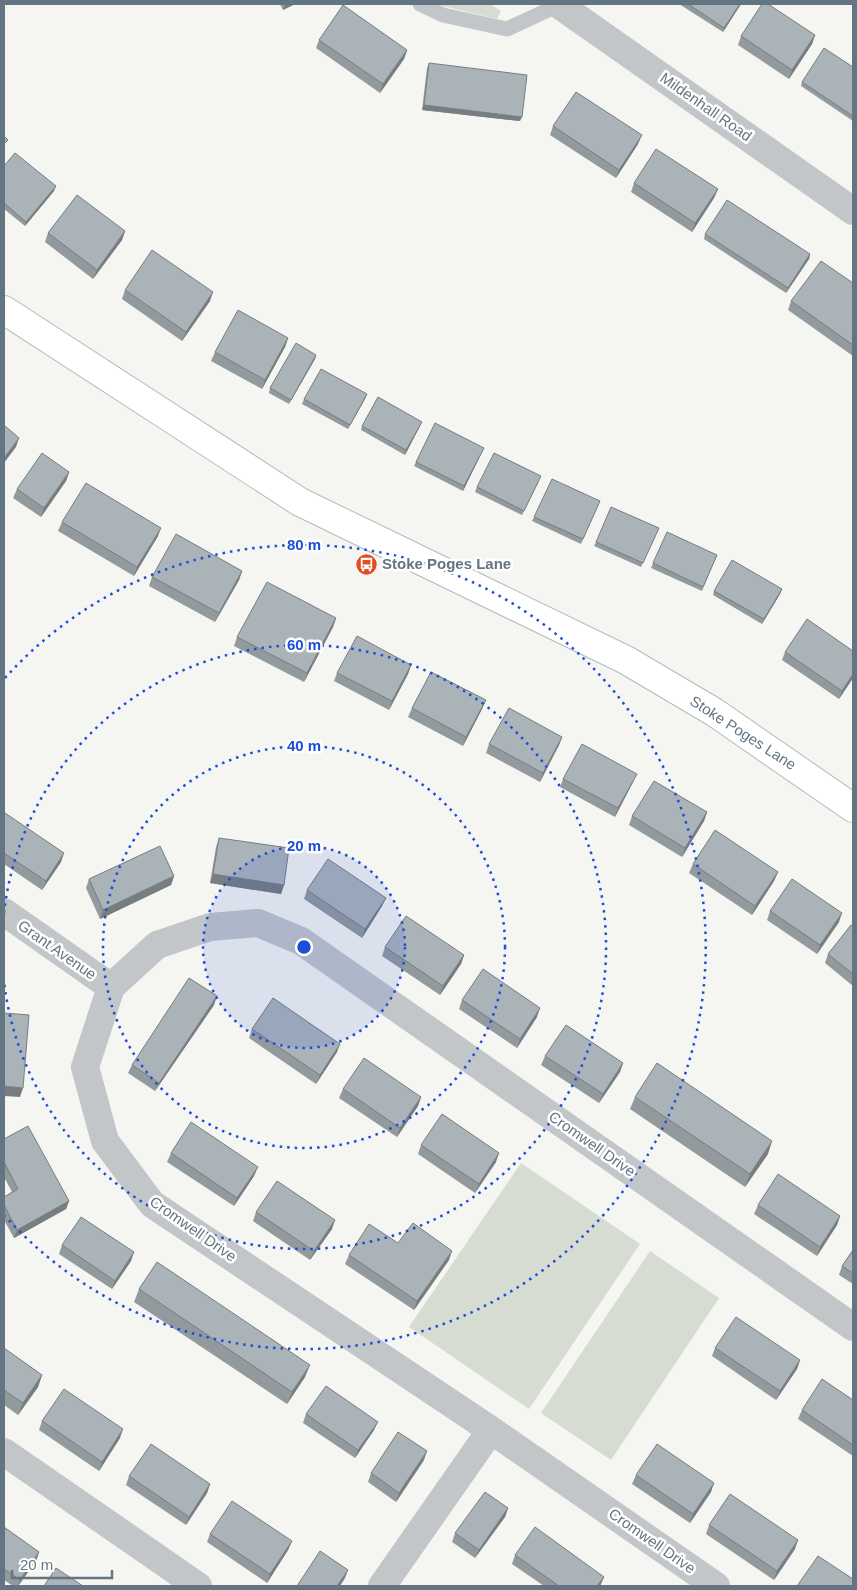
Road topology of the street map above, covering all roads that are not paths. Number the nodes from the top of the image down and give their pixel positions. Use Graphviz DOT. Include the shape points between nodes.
graph roads {
  1 [pos="420,4"];
  2 [pos="559,4"];
  3 [pos="853,211"];
  4 [pos="4,310"];
  5 [pos="853,808"];
  6 [pos="4,912"];
  7 [pos="111,987"];
  8 [pos="853,1327"];
  9 [pos="491,1430"];
  10 [pos="4,1452"];
  11 [pos="198,1586"];
  12 [pos="382,1586"];
  13 [pos="716,1586"];
  1 -- 2 [label="lane" via="443,15 507,29"];
  2 -- 3 [label="street, Mildenhall Road"];
  4 -- 5 [label="street, Stoke Poges Lane" via="300,502 626,660 714,712"];
  6 -- 7 [label="street, Grant Avenue"];
  7 -- 8 [label="street, Cromwell Drive" via="157,945 210,926 258,923 301,940"];
  7 -- 9 [label="street, Cromwell Drive" via="85,1066 106,1141 152,1204"];
  9 -- 12 [label="street"];
  9 -- 13 [label="street, Cromwell Drive"];
  10 -- 11 [label="street"];
}
